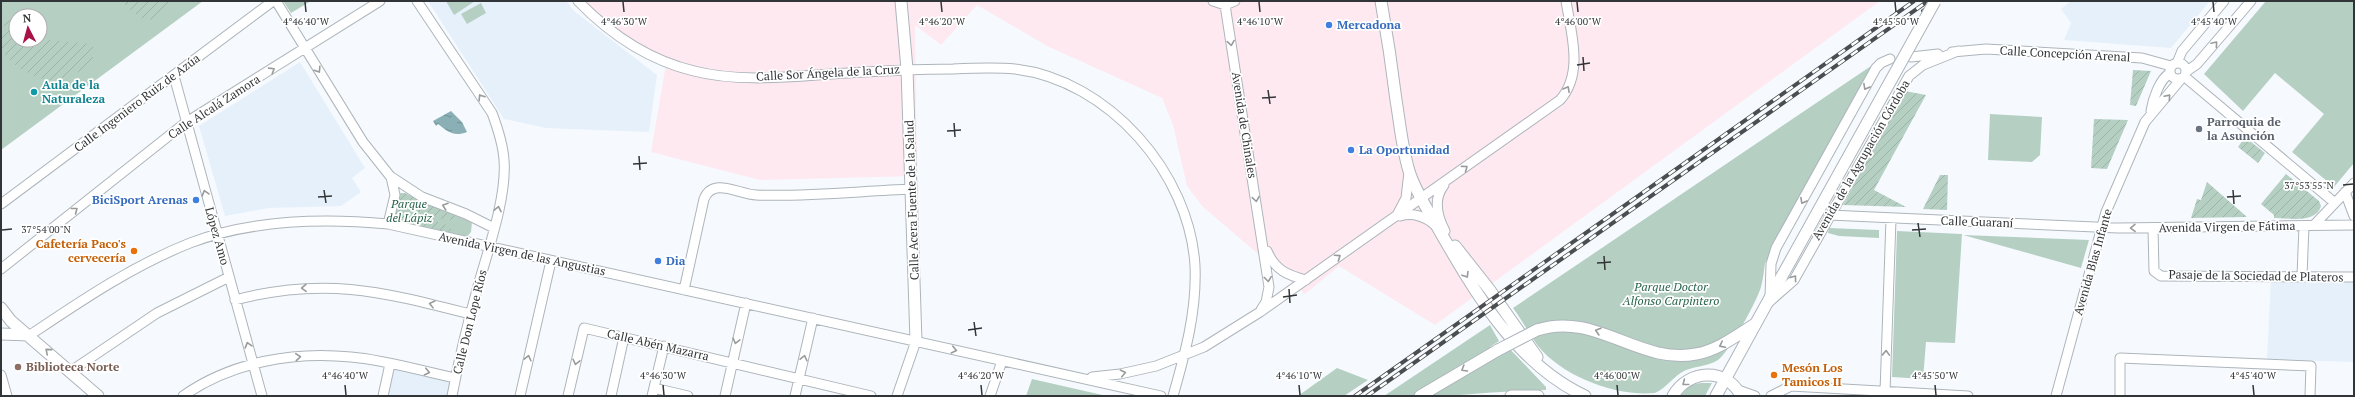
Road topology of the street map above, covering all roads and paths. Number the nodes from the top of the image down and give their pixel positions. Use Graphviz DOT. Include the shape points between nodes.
graph roads {
  1 [pos="273,1"];
  2 [pos="276,1"];
  3 [pos="380,1"];
  4 [pos="417,1"];
  5 [pos="578,1"];
  6 [pos="900,1"];
  7 [pos="1213,1"];
  8 [pos="1235,1"];
  9 [pos="1381,1"];
  10 [pos="1566,1"];
  11 [pos="1935,1"];
  12 [pos="2224,1"];
  13 [pos="2251,1"];
  14 [pos="1225,5"];
  15 [pos="305,49"];
  16 [pos="1958,51"];
  17 [pos="1911,57"];
  18 [pos="1890,59"];
  19 [pos="2173,67"];
  20 [pos="907,69"];
  21 [pos="2184,75"];
  22 [pos="174,76"];
  23 [pos="2151,112"];
  24 [pos="185,123"];
  25 [pos="1409,172"];
  26 [pos="390,176"];
  27 [pos="1450,179"];
  28 [pos="2354,182"];
  29 [pos="912,189"];
  30 [pos="2345,192"];
  31 [pos="1422,199"];
  32 [pos="2335,203"];
  33 [pos="1,204"];
  34 [pos="1829,214"];
  35 [pos="2354,216"];
  36 [pos="1432,217"];
  37 [pos="1394,219"];
  38 [pos="1891,219"];
  39 [pos="388,224"];
  40 [pos="2314,225"];
  41 [pos="2354,225"];
  42 [pos="2304,226"];
  43 [pos="494,228"];
  44 [pos="1438,228"];
  45 [pos="2101,228"];
  46 [pos="2153,228"];
  47 [pos="217,235"];
  48 [pos="1448,237"];
  49 [pos="1264,244"];
  50 [pos="488,247"];
  51 [pos="551,261"];
  52 [pos="1,269"];
  53 [pos="2302,276"];
  54 [pos="229,277"];
  55 [pos="2354,278"];
  56 [pos="1306,280"];
  57 [pos="684,290"];
  58 [pos="235,300"];
  59 [pos="1768,302"];
  60 [pos="746,304"];
  61 [pos="1,308"];
  62 [pos="1260,312"];
  63 [pos="470,314"];
  64 [pos="9,318"];
  65 [pos="813,318"];
  66 [pos="1755,324"];
  67 [pos="2,335"];
  68 [pos="30,336"];
  69 [pos="624,337"];
  70 [pos="916,341"];
  71 [pos="664,346"];
  72 [pos="1185,355"];
  73 [pos="1002,361"];
  74 [pos="731,362"];
  75 [pos="390,364"];
  76 [pos="254,365"];
  77 [pos="1546,370"];
  78 [pos="71,371"];
  79 [pos="1,375"];
  80 [pos="456,378"];
  81 [pos="799,378"];
  82 [pos="1085,378"];
  83 [pos="1726,379"];
  84 [pos="653,392"];
  85 [pos="1885,392"];
  86 [pos="1740,393"];
  87 [pos="7,396"];
  88 [pos="98,396"];
  89 [pos="183,396"];
  90 [pos="262,396"];
  91 [pos="383,396"];
  92 [pos="452,396"];
  93 [pos="520,396"];
  94 [pos="568,396"];
  95 [pos="611,396"];
  96 [pos="688,396"];
  97 [pos="725,396"];
  98 [pos="795,396"];
  99 [pos="872,396"];
  100 [pos="897,396"];
  101 [pos="990,396"];
  102 [pos="1161,396"];
  103 [pos="1173,396"];
  104 [pos="1420,396"];
  105 [pos="1511,396"];
  106 [pos="1538,396"];
  107 [pos="1585,396"];
  108 [pos="1672,396"];
  109 [pos="1716,396"];
  110 [pos="1755,396"];
  111 [pos="1771,396"];
  112 [pos="1876,396"];
  113 [pos="1968,396"];
  114 [pos="2056,396"];
  115 [pos="2120,396"];
  116 [pos="2310,396"];
  1 -- 22 [label="street, Calle Ingeniero Ruiz de Azúa"];
  2 -- 15 [label="street"];
  3 -- 15 [label="street, Calle Alcalá Zamora"];
  43 -- 4 [label="street, Calle Don Lope Ríos, one-way" via="503,186 505,161 499,132 492,113"];
  5 -- 20 [label="street, Calle Sor Ángela de la Cruz" via="595,18 632,46 694,71 775,78"];
  6 -- 20 [label="main road, Calle Acera Fuente de la Salud"];
  7 -- 14 [label="street"];
  8 -- 14 [label="street"];
  9 -- 25 [label="main road"];
  27 -- 10 [label="street, one-way" via="1551,106 1567,90 1572,78 1574,61"];
  11 -- 59 [label="main road, Avenida de la Agrupación Córdoba, bridge"];
  12 -- 19 [label="street, Avenida Blas Infante" via="2182,51"];
  21 -- 13 [label="street, Avenida Blas Infante, one-way" via="2197,64"];
  14 -- 49 [label="street, Avenida de Chinales, one-way"];
  24 -- 15 [label="street, Calle Alcalá Zamora, one-way"];
  15 -- 26 [label="street, one-way" via="363,142"];
  16 -- 17 [label="street"];
  16 -- 19 [label="street, Calle Concepción Arenal" via="1986,50 2142,58"];
  16 -- 34 [label="street, Avenida de la Agrupación Córdoba" via="1923,65 1909,76"];
  18 -- 59 [label="street, Avenida de la Agrupación Córdoba, one-way" via="1876,68 1776,248 1771,264"];
  19 -- 21 [label="street" via="2174,78"];
  19 -- 21 [label="street" via="2184,64"];
  19 -- 23 [label="street, Avenida Blas Infante" via="2165,76 2152,101"];
  20 -- 29 [label="main road, Calle Acera Fuente de la Salud"];
  20 -- 72 [label="street, Calle Sor Ángela de la Cruz" via="1016,69 1044,76 1078,90 1125,122 1170,178 1190,236 1195,264 1194,298"];
  23 -- 21 [label="street, Avenida Blas Infante, one-way" via="2160,105"];
  21 -- 32 [label="street"];
  22 -- 24 [label="street, López Amo"];
  22 -- 33 [label="street, Calle Ingeniero Ruiz de Azúa"];
  23 -- 45 [label="street, Avenida Blas Infante"];
  47 -- 24 [label="street, López Amo, one-way"];
  52 -- 24 [label="street, Calle Alcalá Zamora, one-way"];
  25 -- 31 [label="main road"];
  25 -- 37 [label="street" via="1406,198"];
  26 -- 39 [label="street" via="394,182 395,195"];
  43 -- 26 [label="street, one-way" via="422,197"];
  27 -- 31 [label="street"];
  27 -- 48 [label="street" via="1439,193 1437,204 1441,223"];
  28 -- 30 [label="street"];
  29 -- 57 [label="street" via="763,195 721,187 713,188 707,192 704,199"];
  29 -- 70 [label="main road, Calle Acera Fuente de la Salud"];
  30 -- 32 [label="street"];
  30 -- 35 [label="street"];
  31 -- 36 [label="main road"];
  31 -- 37 [label="street"];
  32 -- 40 [label="street"];
  34 -- 38 [label="street, Calle Guaraní"];
  59 -- 34 [label="street, Avenida de la Agrupación Córdoba, one-way" via="1794,280"];
  36 -- 44 [label="main road"];
  36 -- 48 [label="main road"];
  37 -- 44 [label="street" via="1402,215 1417,215"];
  56 -- 37 [label="street, one-way"];
  38 -- 45 [label="street, Calle Guaraní"];
  85 -- 38 [label="street, one-way"];
  39 -- 47 [label="street, Avenida Virgen de las Angustias" via="312,220 264,225"];
  39 -- 50 [label="street, Avenida Virgen de las Angustias"];
  40 -- 41 [label="street, Avenida Virgen de Fátima"];
  40 -- 42 [label="street, Avenida Virgen de Fátima"];
  42 -- 46 [label="street, Avenida Virgen de Fátima"];
  42 -- 53 [label="street"];
  43 -- 50 [label="street, Calle Don Lope Ríos"];
  44 -- 77 [label="main road, one-way" via="1498,323 1520,348"];
  46 -- 45 [label="street, Avenida Virgen de Fátima, one-way"];
  45 -- 114 [label="street, Avenida Blas Infante"];
  46 -- 53 [label="street, Pasaje de la Sociedad de Plateros" via="2154,271 2161,276"];
  47 -- 54 [label="street, López Amo"];
  47 -- 68 [label="street, Avenida Virgen de las Angustias" via="191,243 130,271"];
  48 -- 77 [label="main road" via="1489,289"];
  49 -- 56 [label="street, Avenida de Chinales" via="1278,269"];
  49 -- 62 [label="street, Avenida de Chinales, one-way" via="1269,287 1266,302"];
  50 -- 51 [label="street, Avenida Virgen de las Angustias"];
  50 -- 63 [label="street, Calle Don Lope Ríos"];
  51 -- 57 [label="street, Avenida Virgen de las Angustias"];
  93 -- 51 [label="street, one-way"];
  53 -- 55 [label="street, Pasaje de la Sociedad de Plateros"];
  54 -- 58 [label="street, López Amo"];
  54 -- 78 [label="street" via="157,313"];
  56 -- 62 [label="street"];
  57 -- 60 [label="street, Avenida Virgen de las Angustias"];
  63 -- 58 [label="street, one-way" via="371,291 333,287 295,288"];
  76 -- 58 [label="street, López Amo, one-way"];
  59 -- 66 [label="main road, Avenida de la Agrupación Córdoba"];
  60 -- 65 [label="street, Avenida Virgen de las Angustias"];
  60 -- 74 [label="street, one-way"];
  61 -- 64 [label="main road"];
  62 -- 72 [label="street" via="1204,347"];
  63 -- 80 [label="street, Calle Don Lope Ríos"];
  64 -- 67 [label="main road" via="9,329"];
  64 -- 68 [label="main road"];
  65 -- 70 [label="street, Avenida Virgen de las Angustias"];
  81 -- 65 [label="street, one-way"];
  66 -- 83 [label="main road, Avenida de la Agrupación Córdoba"];
  66 -- 104 [label="main road, one-way, bridge" via="1714,348 1678,356 1653,352 1589,328 1553,326 1537,330 1498,350"];
  67 -- 68 [label="main road"];
  78 -- 68 [label="main road, one-way"];
  69 -- 71 [label="street, Calle Abén Mazarra"];
  69 -- 94 [label="street, Calle Abén Mazarra, one-way" via="584,328"];
  69 -- 95 [label="street"];
  70 -- 73 [label="street, Avenida Virgen de las Angustias, one-way"];
  70 -- 100 [label="street, Calle Acera Fuente de la Salud"];
  71 -- 74 [label="street, Calle Abén Mazarra"];
  71 -- 84 [label="street"];
  82 -- 72 [label="street, one-way" via="1156,366"];
  72 -- 103 [label="street, Calle Sor Ángela de la Cruz"];
  73 -- 82 [label="street, Avenida Virgen de las Angustias"];
  73 -- 101 [label="street"];
  74 -- 81 [label="street, Calle Abén Mazarra"];
  74 -- 97 [label="street"];
  76 -- 75 [label="street, one-way" via="285,358 320,355 353,357"];
  75 -- 80 [label="street, one-way"];
  75 -- 91 [label="street"];
  76 -- 89 [label="street" via="220,375"];
  76 -- 90 [label="street, López Amo"];
  77 -- 107 [label="main road"];
  78 -- 88 [label="main road"];
  79 -- 87 [label="street"];
  80 -- 92 [label="street, Calle Don Lope Ríos"];
  81 -- 98 [label="street"];
  81 -- 99 [label="street"];
  82 -- 102 [label="street, Avenida Virgen de las Angustias"];
  83 -- 86 [label="main road"];
  83 -- 108 [label="main road, one-way" via="1714,375 1691,378"];
  83 -- 109 [label="main road, Avenida de la Agrupación Córdoba"];
  84 -- 96 [label="street"];
  85 -- 111 [label="street" via="1791,386"];
  85 -- 112 [label="street"];
  85 -- 113 [label="street"];
  86 -- 110 [label="street"];
  105 -- 106 [label="main road"];
  115 -- 116 [label="street" via="2120,358 2311,366"];
}
